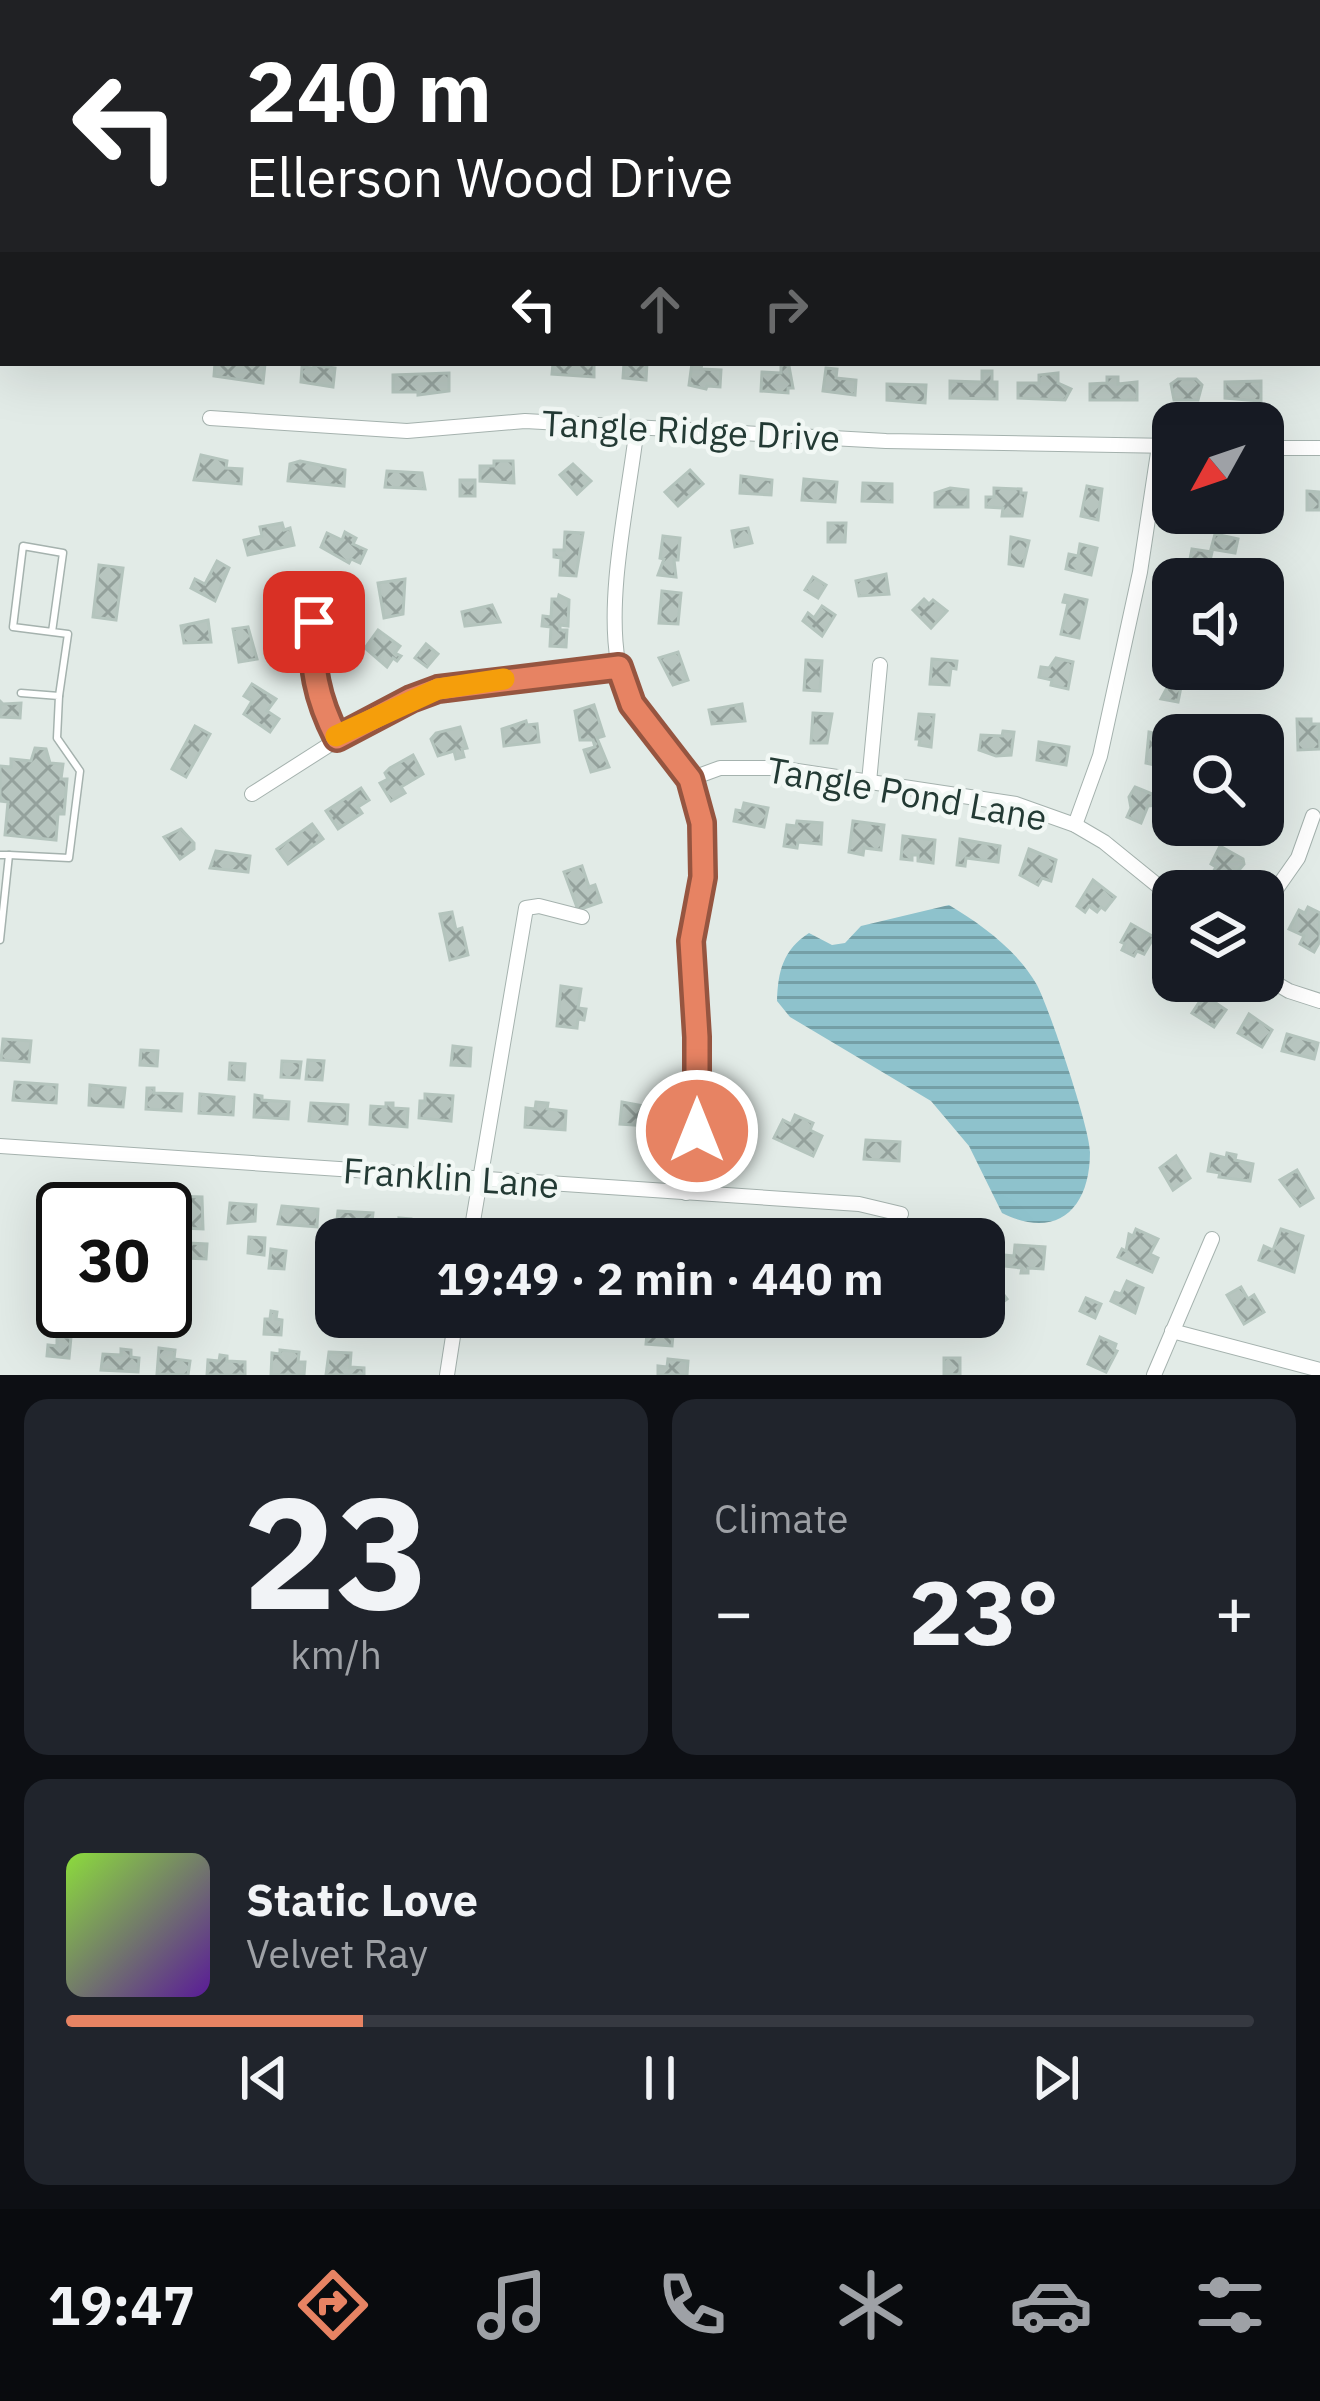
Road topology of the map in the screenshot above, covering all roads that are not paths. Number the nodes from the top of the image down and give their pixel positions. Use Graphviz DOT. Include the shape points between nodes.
graph roads {
  1 [pos="210,418"];
  2 [pos="637,427"];
  3 [pos="1152,446"];
  4 [pos="1284,448"];
  5 [pos="1320,448"];
  6 [pos="1152,514"];
  7 [pos="314,622"];
  8 [pos="0,625"];
  9 [pos="13,627"];
  10 [pos="52,632"];
  11 [pos="880,665"];
  12 [pos="619,667"];
  13 [pos="21,693"];
  14 [pos="58,696"];
  15 [pos="337,738"];
  16 [pos="690,779"];
  17 [pos="869,782"];
  18 [pos="252,794"];
  19 [pos="1313,816"];
  20 [pos="1075,825"];
  21 [pos="4,855"];
  22 [pos="1284,878"];
  23 [pos="1152,880"];
  24 [pos="582,917"];
  25 [pos="0,940"];
  26 [pos="1284,989"];
  27 [pos="1320,1001"];
  28 [pos="0,1147"];
  29 [pos="478,1179"];
  30 [pos="686,1193"];
  31 [pos="901,1214"];
  32 [pos="473,1218"];
  33 [pos="1212,1238"];
  34 [pos="1172,1331"];
  35 [pos="453,1338"];
  36 [pos="1320,1370"];
  37 [pos="447,1375"];
  38 [pos="1154,1375"];
  1 -- 2 [label="street, Tangle Ridge Drive" via="407,431 525,421"];
  2 -- 3 [label="street, Tangle Ridge Drive"];
  2 -- 12 [label="street" via="615,612"];
  4 -- 5 [label="street"];
  6 -- 20 [label="street" via="1100,756"];
  7 -- 15 [label="street" via="317,692"];
  8 -- 9 [label="lane"];
  9 -- 10 [label="lane"];
  9 -- 10 [label="lane" via="23,546 63,553"];
  10 -- 14 [label="lane" via="68,634"];
  11 -- 17 [label="street"];
  12 -- 15 [label="street" via="438,689"];
  12 -- 16 [label="street" via="632,704"];
  13 -- 14 [label="lane"];
  14 -- 21 [label="lane" via="57,738 80,771 69,858"];
  15 -- 18 [label="street"];
  16 -- 17 [label="street, Tangle Pond Lane" via="749,766"];
  16 -- 30 [label="street" via="704,848 691,941 698,1110"];
  17 -- 20 [label="street, Tangle Pond Lane" via="1016,804"];
  19 -- 22 [label="street"];
  20 -- 23 [label="street, Tangle Pond Lane"];
  21 -- 25 [label="lane"];
  24 -- 29 [label="street" via="526,908"];
  26 -- 27 [label="street"];
  28 -- 29 [label="street, Franklin Lane"];
  29 -- 30 [label="street, Franklin Lane"];
  29 -- 32 [label="street"];
  30 -- 31 [label="street, Franklin Lane"];
  33 -- 34 [label="street"];
  34 -- 36 [label="street"];
  34 -- 38 [label="street"];
  35 -- 37 [label="street"];
}
